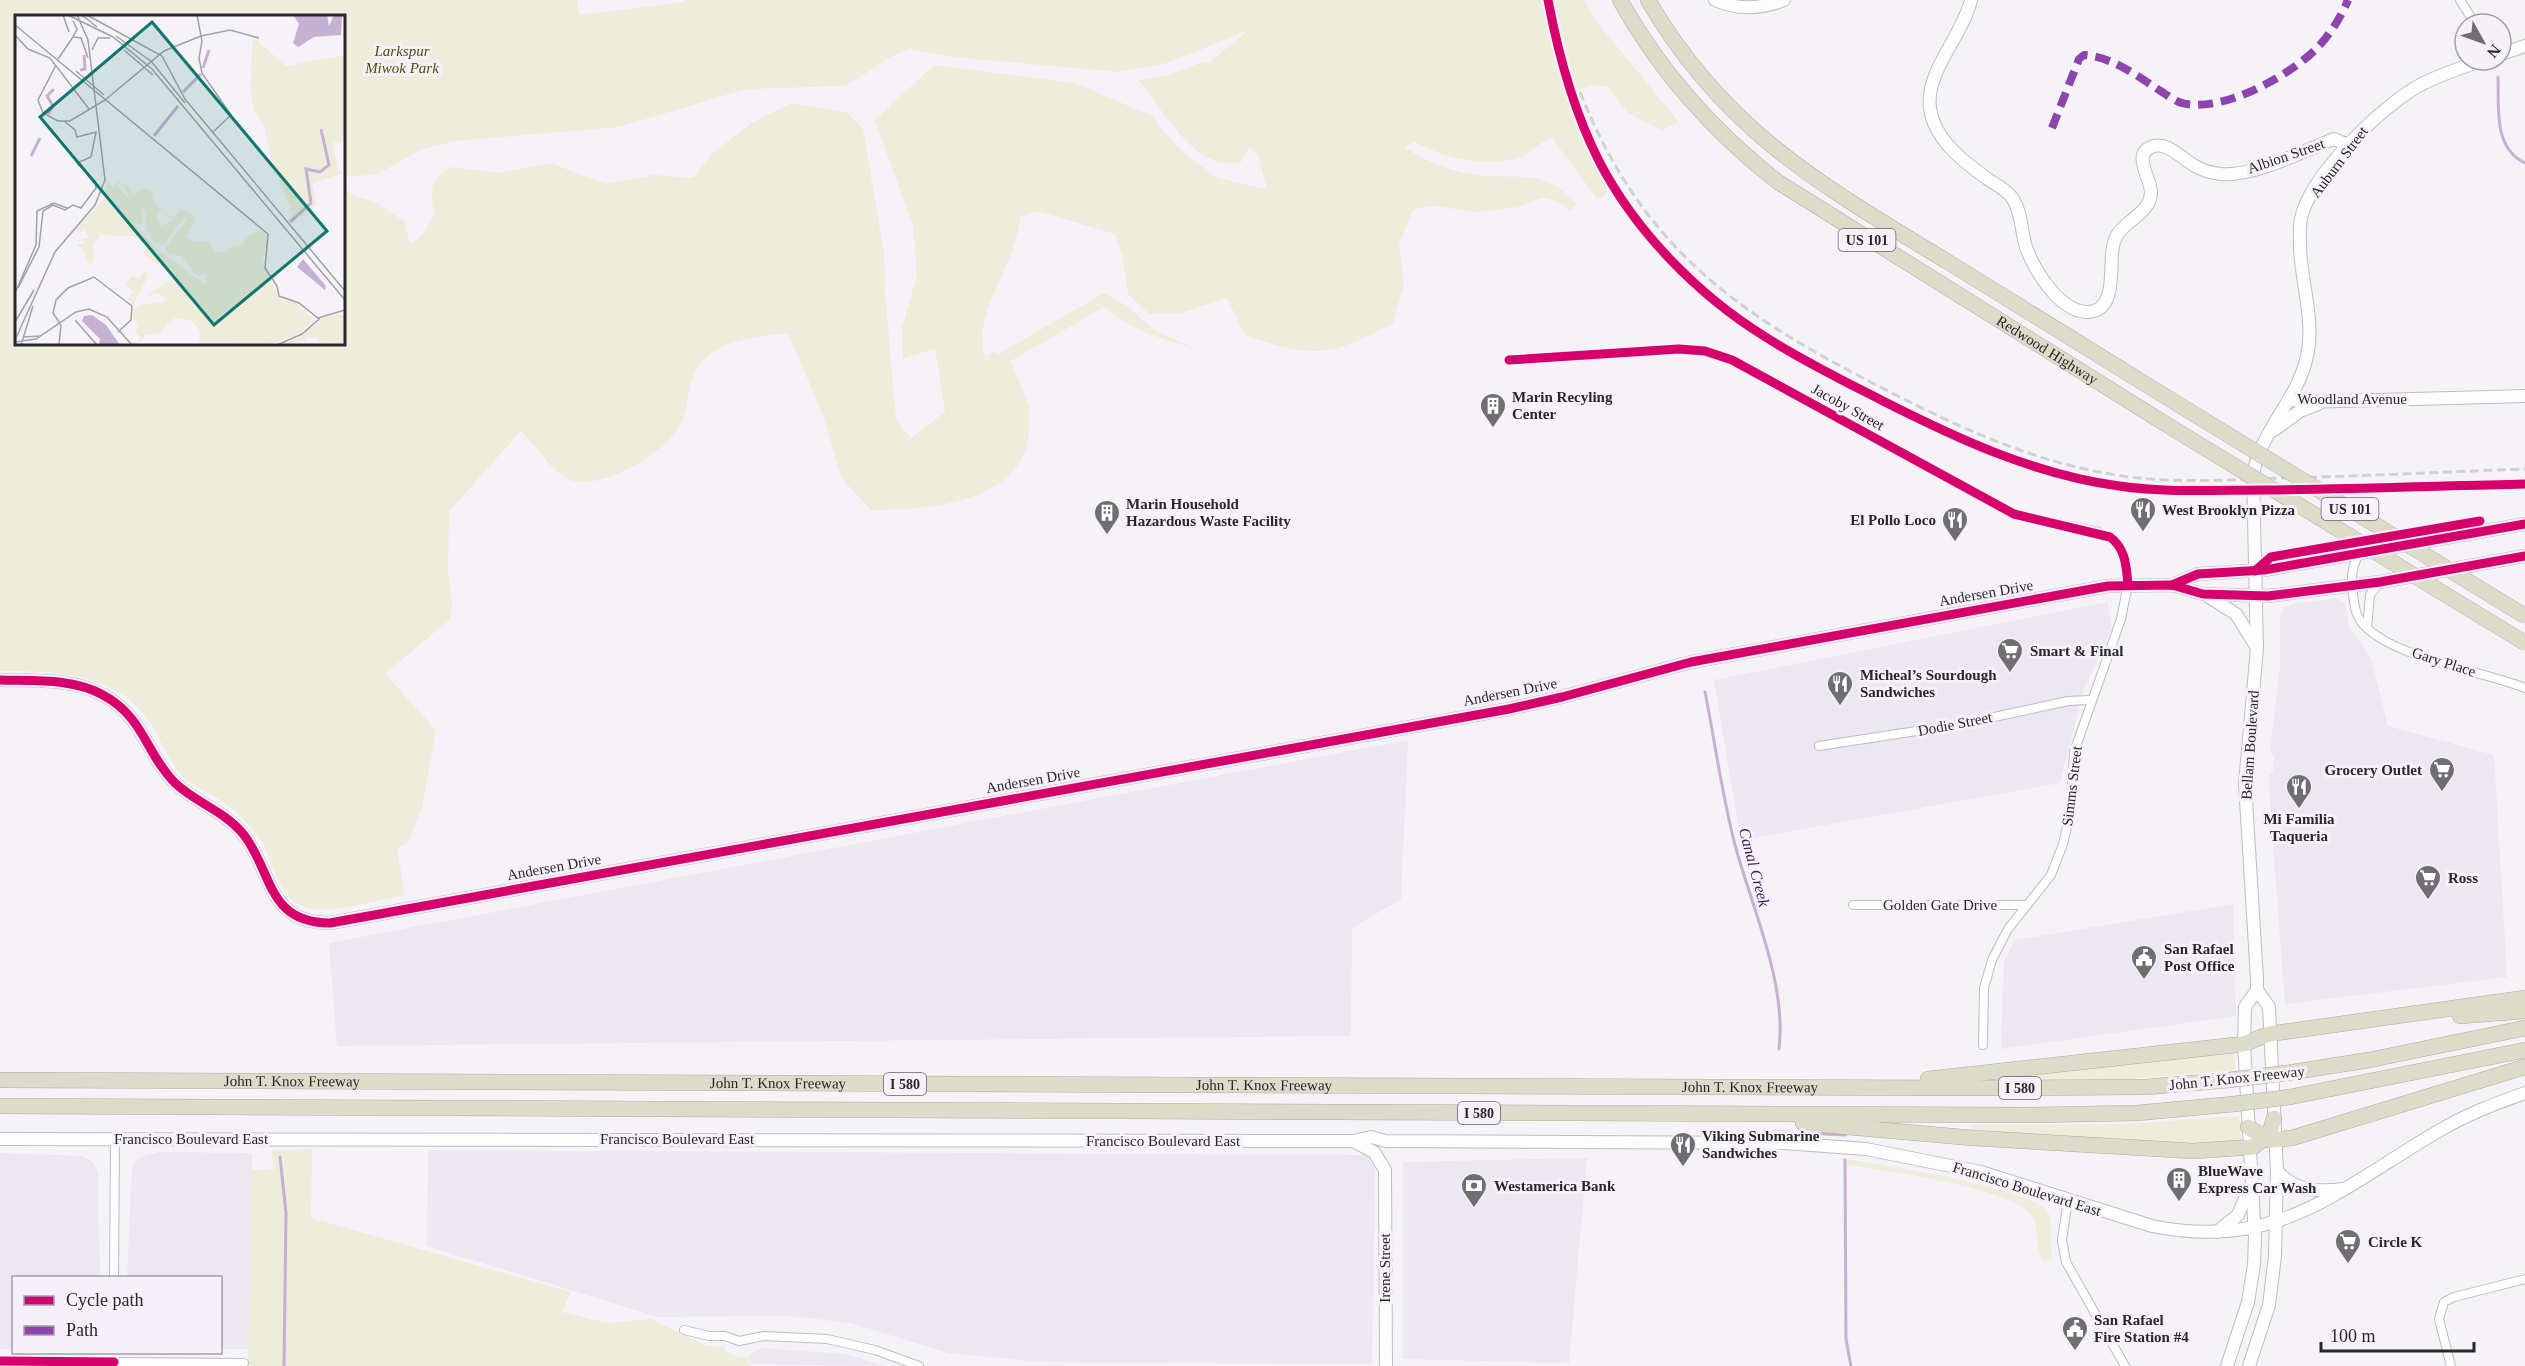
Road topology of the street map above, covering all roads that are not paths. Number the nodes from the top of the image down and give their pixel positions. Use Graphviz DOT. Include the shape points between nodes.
graph roads {
  1 [pos="1620,0"];
  2 [pos="1648,0"];
  3 [pos="1715,0"];
  4 [pos="1784,0"];
  5 [pos="1971,0"];
  6 [pos="2453,72"];
  7 [pos="2348,145"];
  8 [pos="1509,360"];
  9 [pos="2525,396"];
  10 [pos="2289,399"];
  11 [pos="2329,401"];
  12 [pos="2264,439"];
  13 [pos="2522,526"];
  14 [pos="2360,554"];
  15 [pos="2525,556"];
  16 [pos="2255,571"];
  17 [pos="2380,582"];
  18 [pos="2128,584"];
  19 [pos="2172,585"];
  20 [pos="2352,585"];
  21 [pos="2203,594"];
  22 [pos="2256,596"];
  23 [pos="2525,616"];
  24 [pos="2367,628"];
  25 [pos="2525,644"];
  26 [pos="2257,648"];
  27 [pos="0,680"];
  28 [pos="2525,688"];
  29 [pos="2090,700"];
  30 [pos="1819,746"];
  31 [pos="1853,905"];
  32 [pos="2027,905"];
  33 [pos="2257,990"];
  34 [pos="2525,998"];
  35 [pos="2525,1011"];
  36 [pos="2400,1016"];
  37 [pos="2525,1028"];
  38 [pos="2269,1034"];
  39 [pos="2244,1044"];
  40 [pos="1983,1045"];
  41 [pos="2525,1050"];
  42 [pos="2525,1067"];
  43 [pos="0,1080"];
  44 [pos="1810,1088"];
  45 [pos="2525,1093"];
  46 [pos="0,1106"];
  47 [pos="1713,1114"];
  48 [pos="2274,1118"];
  49 [pos="2248,1127"];
  50 [pos="0,1139"];
  51 [pos="115,1140"];
  52 [pos="2271,1140"];
  53 [pos="1353,1141"];
  54 [pos="1386,1142"];
  55 [pos="2249,1148"];
  56 [pos="1385,1170"];
  57 [pos="2277,1171"];
  58 [pos="2251,1183"];
  59 [pos="2350,1188"];
  60 [pos="2068,1200"];
  61 [pos="2277,1221"];
  62 [pos="2254,1227"];
  63 [pos="2216,1232"];
  64 [pos="114,1276"];
  65 [pos="2525,1279"];
  66 [pos="684,1330"];
  67 [pos="114,1360"];
  68 [pos="0,1361"];
  69 [pos="244,1363"];
  70 [pos="919,1366"];
  71 [pos="1386,1366"];
  72 [pos="2125,1366"];
  73 [pos="2227,1366"];
  74 [pos="2249,1366"];
  75 [pos="2451,1366"];
  1 -- 25 [label="highway, Redwood Highway / US 101, bridge" via="1653,53 1695,107 1778,183"];
  2 -- 23 [label="highway, Redwood Highway / US 101, bridge" via="1716,94 1789,161"];
  3 -- 4 [label="street" via="1746,8"];
  5 -- 7 [label="street, Albion Street" via="1929,90 1934,124 1956,153 2014,200 2033,264 2052,290 2074,310 2094,311 2108,297 2115,238 2150,199 2142,159 2152,146 2163,146 2196,167 2224,174 2275,163 2334,139"];
  6 -- 7 [label="street, Auburn Street" via="2424,83 2386,107"];
  7 -- 10 [label="street, Auburn Street" via="2317,187 2301,218 2308,352"];
  8 -- 18 [label="street, Jacoby Street" via="1679,349 1705,351 1732,360 2014,514 2110,537 2125,556"];
  9 -- 11 [label="street, Woodland Avenue"];
  10 -- 11 [label="street, Woodland Avenue"];
  10 -- 12 [label="street, Woodland Avenue"];
  11 -- 12 [label="street" via="2300,411"];
  12 -- 16 [label="street, Woodland Avenue" via="2253,475"];
  13 -- 14 [label="street, Andersen Drive"];
  14 -- 16 [label="street, Andersen Drive"];
  14 -- 20 [label="street" via="2353,564"];
  15 -- 17 [label="street, Andersen Drive"];
  16 -- 19 [label="street, Andersen Drive" via="2198,574"];
  16 -- 22 [label="street, Bellam Boulevard"];
  17 -- 20 [label="street, Andersen Drive"];
  17 -- 24 [label="street" via="2370,595"];
  18 -- 19 [label="street, Andersen Drive"];
  18 -- 27 [label="street, Andersen Drive" via="1702,660 1509,709 330,923 307,920 281,904 245,837 224,815 176,783 140,727 117,704 73,684"];
  18 -- 29 [label="street, Simms Street" via="2121,620"];
  19 -- 21 [label="street, Andersen Drive"];
  20 -- 22 [label="street, Andersen Drive"];
  20 -- 24 [label="street" via="2356,611"];
  21 -- 22 [label="street, Andersen Drive"];
  21 -- 26 [label="street" via="2236,614"];
  22 -- 26 [label="street, Bellam Boulevard"];
  24 -- 28 [label="street, Gary Place" via="2397,647"];
  26 -- 33 [label="street, Bellam Boulevard" via="2245,784"];
  29 -- 30 [label="street, Dodie Street"];
  29 -- 32 [label="street, Simms Street" via="2071,765 2070,814 2063,844 2051,875"];
  31 -- 32 [label="street, Golden Gate Drive"];
  32 -- 40 [label="street, Simms Street" via="2000,943 1984,988"];
  33 -- 38 [label="street, Bellam Boulevard" via="2269,1007"];
  33 -- 39 [label="street, Bellam Boulevard" via="2246,1002"];
  34 -- 36 [label="highway"];
  35 -- 36 [label="highway"];
  36 -- 38 [label="highway"];
  37 -- 44 [label="highway, John T. Knox Freeway / I 580, bridge" via="2380,1058 2229,1080 2102,1088"];
  38 -- 39 [label="highway"];
  38 -- 48 [label="street, Bellam Boulevard"];
  39 -- 44 [label="highway" via="1997,1074"];
  39 -- 49 [label="street, Bellam Boulevard"];
  41 -- 47 [label="highway, bridge" via="2289,1097 2159,1112"];
  42 -- 52 [label="highway" via="2298,1137"];
  43 -- 44 [label="highway, John T. Knox Freeway / I 580"];
  45 -- 59 [label="street, Francisco Boulevard East" via="2463,1118"];
  46 -- 47 [label="highway, John T. Knox Freeway / I 580"];
  47 -- 55 [label="highway" via="1981,1139 2174,1151"];
  48 -- 52 [label="highway"];
  49 -- 52 [label="highway"];
  49 -- 55 [label="street, Bellam Boulevard"];
  50 -- 51 [label="street, Francisco Boulevard East"];
  51 -- 53 [label="street, Francisco Boulevard East" via="320,1137"];
  51 -- 64 [label="street"];
  52 -- 55 [label="highway"];
  52 -- 57 [label="street"];
  53 -- 54 [label="street, Francisco Boulevard East" via="1371,1137"];
  53 -- 56 [label="street, Francisco Boulevard East" via="1374,1152"];
  54 -- 56 [label="street, Irene Street" via="1389,1159"];
  54 -- 60 [label="street, Francisco Boulevard East" via="1836,1146 1958,1166"];
  55 -- 58 [label="street, Bellam Boulevard"];
  56 -- 71 [label="street, Irene Street"];
  57 -- 59 [label="street" via="2291,1183 2310,1190"];
  57 -- 61 [label="street"];
  58 -- 62 [label="street, Bellam Boulevard"];
  58 -- 63 [label="street" via="2238,1215"];
  59 -- 61 [label="street, Francisco Boulevard East"];
  60 -- 63 [label="street, Francisco Boulevard East" via="2152,1226"];
  60 -- 72 [label="street" via="2062,1245 2066,1262"];
  61 -- 62 [label="street, Francisco Boulevard East"];
  61 -- 74 [label="street" via="2271,1292"];
  62 -- 63 [label="street, Francisco Boulevard East"];
  62 -- 73 [label="street, Bellam Boulevard" via="2250,1295"];
  65 -- 75 [label="street" via="2454,1297 2442,1305 2439,1319"];
  66 -- 70 [label="street" via="739,1341 773,1336 838,1341"];
  67 -- 68 [label="street"];
  67 -- 69 [label="street"];
}
